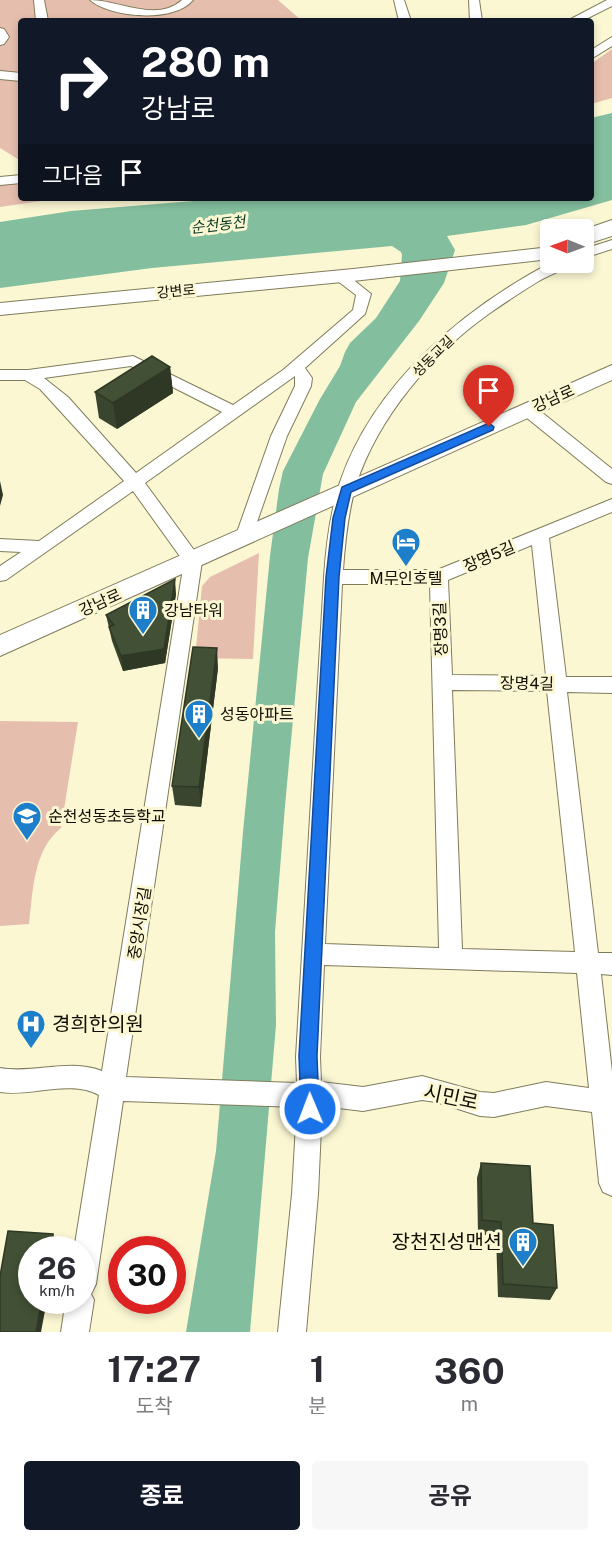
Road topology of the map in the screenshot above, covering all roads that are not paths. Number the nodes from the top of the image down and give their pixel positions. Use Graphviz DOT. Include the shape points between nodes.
graph roads {
  1 [pos="39,0"];
  2 [pos="95,0"];
  3 [pos="188,0"];
  4 [pos="399,0"];
  5 [pos="474,0"];
  6 [pos="612,2"];
  7 [pos="42,18"];
  8 [pos="404,18"];
  9 [pos="476,18"];
  10 [pos="579,18"];
  11 [pos="0,31"];
  12 [pos="612,40"];
  13 [pos="0,42"];
  14 [pos="594,54"];
  15 [pos="0,75"];
  16 [pos="18,77"];
  17 [pos="18,179"];
  18 [pos="0,181"];
  19 [pos="612,224"];
  20 [pos="594,230"];
  21 [pos="612,230"];
  22 [pos="594,236"];
  23 [pos="612,237"];
  24 [pos="594,243"];
  25 [pos="612,244"];
  26 [pos="594,250"];
  27 [pos="540,251"];
  28 [pos="543,273"];
  29 [pos="347,276"];
  30 [pos="0,309"];
  31 [pos="296,367"];
  32 [pos="612,372"];
  33 [pos="0,375"];
  34 [pos="28,375"];
  35 [pos="528,410"];
  36 [pos="234,412"];
  37 [pos="612,477"];
  38 [pos="134,481"];
  39 [pos="338,493"];
  40 [pos="612,505"];
  41 [pos="254,533"];
  42 [pos="540,535"];
  43 [pos="0,545"];
  44 [pos="42,547"];
  45 [pos="193,561"];
  46 [pos="0,575"];
  47 [pos="333,577"];
  48 [pos="439,577"];
  49 [pos="0,646"];
  50 [pos="442,682"];
  51 [pos="555,684"];
  52 [pos="612,685"];
  53 [pos="313,954"];
  54 [pos="451,959"];
  55 [pos="587,963"];
  56 [pos="612,963"];
  57 [pos="0,1080"];
  58 [pos="113,1089"];
  59 [pos="300,1094"];
  60 [pos="608,1104"];
  61 [pos="612,1183"];
  62 [pos="90,1236"];
  63 [pos="78,1314"];
  64 [pos="75,1332"];
  65 [pos="292,1332"];
  1 -- 7 [label="street"];
  2 -- 3 [label="street" via="119,9 146,12 175,9"];
  4 -- 8 [label="street"];
  5 -- 9 [label="street"];
  6 -- 10 [label="street"];
  11 -- 13 [label="street"];
  12 -- 14 [label="street"];
  15 -- 16 [label="street"];
  17 -- 18 [label="street"];
  19 -- 20 [label="street"];
  21 -- 22 [label="main road"];
  23 -- 24 [label="main road"];
  25 -- 26 [label="street"];
  27 -- 29 [label="main road, 강변로"];
  28 -- 39 [label="street, 성동교길" via="510,290 421,366 386,409"];
  29 -- 30 [label="main road, 강변로"];
  29 -- 31 [label="street" via="364,294 360,311"];
  31 -- 36 [label="street"];
  31 -- 41 [label="street" via="304,378 303,386 279,436"];
  32 -- 35 [label="main road, 강남로"];
  33 -- 34 [label="street"];
  34 -- 36 [label="street" via="133,361"];
  34 -- 38 [label="street" via="62,401"];
  35 -- 37 [label="street"];
  35 -- 39 [label="main road, 강남로"];
  36 -- 38 [label="street"];
  38 -- 44 [label="street"];
  38 -- 45 [label="street"];
  39 -- 41 [label="main road, 강남로"];
  39 -- 47 [label="street, 성동교길"];
  40 -- 42 [label="street, 장명5길"];
  41 -- 45 [label="main road, 강남로"];
  42 -- 48 [label="street, 장명5길"];
  42 -- 51 [label="street"];
  43 -- 44 [label="street"];
  44 -- 46 [label="street"];
  45 -- 49 [label="main road, 강남로"];
  45 -- 58 [label="street, 중앙시장길"];
  47 -- 48 [label="street"];
  47 -- 53 [label="street, 성동교길"];
  48 -- 50 [label="street, 장명3길"];
  50 -- 51 [label="street, 장명4길"];
  50 -- 54 [label="street, 장명3길"];
  51 -- 52 [label="street, 장명4길"];
  51 -- 55 [label="street"];
  53 -- 54 [label="street"];
  53 -- 59 [label="street, 성동교길" via="308,1056"];
  54 -- 55 [label="street"];
  55 -- 56 [label="street"];
  55 -- 60 [label="street"];
  57 -- 58 [label="street, 시민로" via="72,1077 91,1079"];
  58 -- 59 [label="street, 시민로"];
  58 -- 62 [label="street, 중앙시장길"];
  59 -- 60 [label="street, 시민로" via="363,1099 422,1088 480,1104 494,1105 546,1094"];
  59 -- 65 [label="street, 성동교길" via="307,1166"];
  60 -- 61 [label="street"];
  63 -- 64 [label="street"];
}
